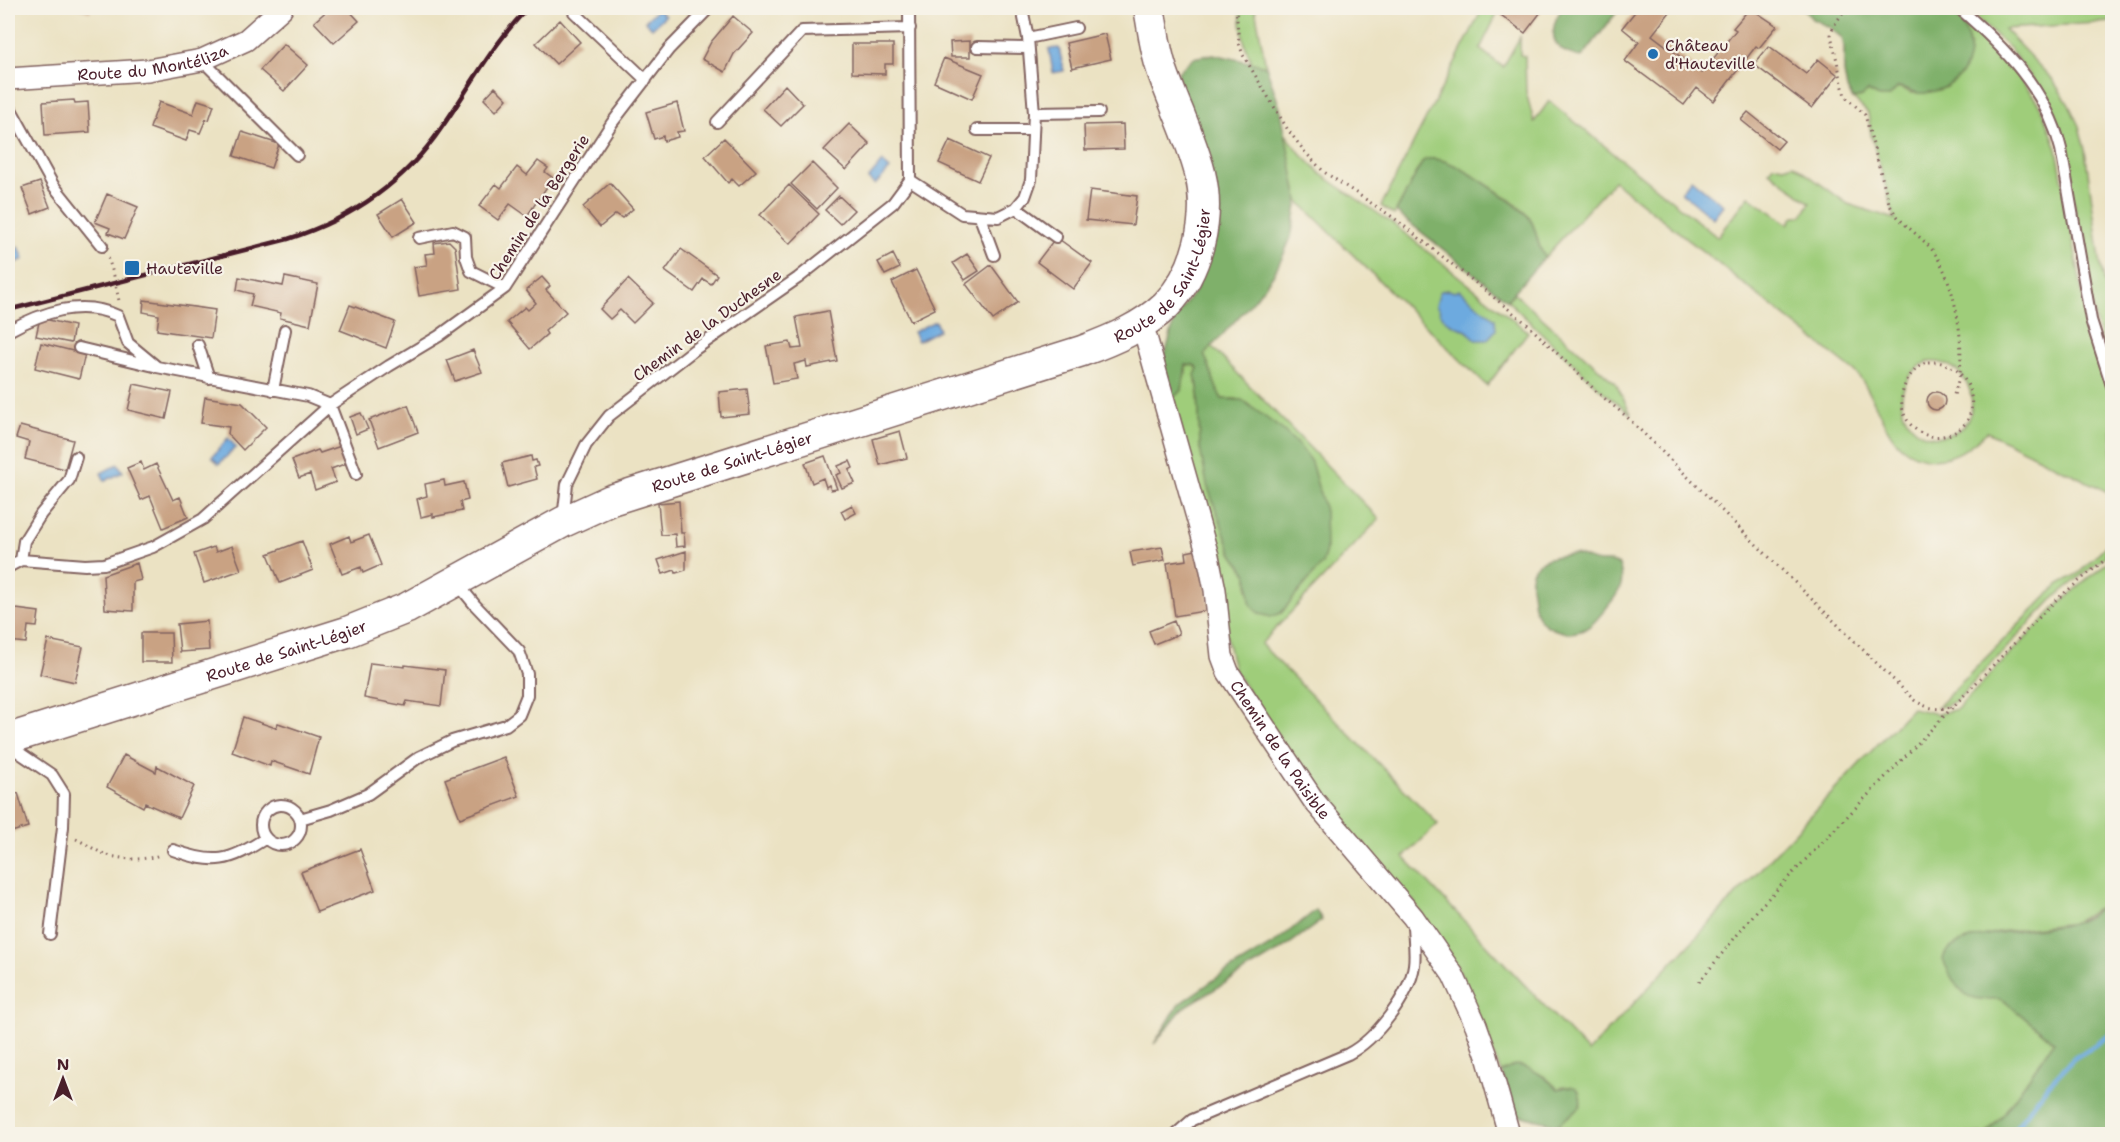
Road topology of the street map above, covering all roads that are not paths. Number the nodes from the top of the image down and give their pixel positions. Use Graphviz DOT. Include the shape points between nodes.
graph roads {
  1 [pos="282,8"];
  2 [pos="709,8"];
  3 [pos="909,8"];
  4 [pos="1022,8"];
  5 [pos="1149,8"];
  6 [pos="1959,8"];
  7 [pos="574,12"];
  8 [pos="910,28"];
  9 [pos="1077,28"];
  10 [pos="1028,43"];
  11 [pos="977,47"];
  12 [pos="202,60"];
  13 [pos="8,78"];
  14 [pos="646,80"];
  15 [pos="8,104"];
  16 [pos="1099,112"];
  17 [pos="1034,113"];
  18 [pos="717,122"];
  19 [pos="977,130"];
  20 [pos="1032,130"];
  21 [pos="297,155"];
  22 [pos="910,180"];
  23 [pos="1016,208"];
  24 [pos="980,217"];
  25 [pos="1056,237"];
  26 [pos="418,238"];
  27 [pos="102,246"];
  28 [pos="994,255"];
  29 [pos="506,288"];
  30 [pos="1142,323"];
  31 [pos="285,330"];
  32 [pos="8,331"];
  33 [pos="198,345"];
  34 [pos="79,348"];
  35 [pos="157,367"];
  36 [pos="209,378"];
  37 [pos="2112,386"];
  38 [pos="273,390"];
  39 [pos="330,405"];
  40 [pos="76,457"];
  41 [pos="356,474"];
  42 [pos="563,522"];
  43 [pos="21,560"];
  44 [pos="8,567"];
  45 [pos="456,582"];
  46 [pos="8,739"];
  47 [pos="8,745"];
  48 [pos="300,819"];
  49 [pos="266,838"];
  50 [pos="173,850"];
  51 [pos="1413,916"];
  52 [pos="50,934"];
  53 [pos="1508,1130"];
  54 [pos="1176,1134"];
  1 -- 12 [label="street, Route du Montéliza" via="246,39"];
  2 -- 14 [label="lane, Chemin de la Bergerie" via="669,49"];
  3 -- 8 [label="lane"];
  4 -- 10 [label="lane"];
  5 -- 30 [label="main road, Route de Saint-Légier" via="1161,68 1201,175 1203,214 1201,238 1184,280 1166,305"];
  6 -- 37 [label="lane" via="1988,33 2032,84 2054,123 2091,320"];
  7 -- 14 [label="lane"];
  8 -- 18 [label="lane" via="802,32"];
  8 -- 22 [label="lane"];
  9 -- 10 [label="lane"];
  10 -- 11 [label="lane"];
  10 -- 17 [label="lane"];
  12 -- 13 [label="street, Route du Montéliza" via="148,70"];
  12 -- 21 [label="lane"];
  14 -- 29 [label="lane, Chemin de la Bergerie" via="612,123"];
  15 -- 27 [label="lane" via="53,185"];
  16 -- 17 [label="lane"];
  17 -- 20 [label="lane"];
  19 -- 20 [label="lane"];
  20 -- 23 [label="lane" via="1030,180"];
  22 -- 24 [label="lane" via="962,214"];
  22 -- 42 [label="lane, Chemin de la Duchesne" via="893,203 798,278 694,350 609,416 586,445 567,484"];
  23 -- 24 [label="lane" via="998,217"];
  23 -- 25 [label="lane"];
  24 -- 28 [label="lane"];
  26 -- 29 [label="lane" via="453,231 465,237 471,271"];
  29 -- 39 [label="lane, Chemin de la Bergerie"];
  30 -- 42 [label="main road, Route de Saint-Légier" via="1082,351 638,491"];
  30 -- 51 [label="street, Chemin de la Paisible" via="1213,576 1222,656 1228,672 1314,801"];
  31 -- 38 [label="lane"];
  32 -- 35 [label="lane" via="30,318 57,310 93,309 118,316 128,343"];
  33 -- 36 [label="lane"];
  34 -- 35 [label="lane"];
  35 -- 36 [label="lane"];
  36 -- 38 [label="lane"];
  38 -- 39 [label="lane" via="308,396"];
  39 -- 41 [label="lane"];
  39 -- 43 [label="lane, Chemin de la Bergerie" via="203,519 153,547 104,564"];
  40 -- 43 [label="lane" via="69,480 24,541"];
  42 -- 45 [label="main road, Route de Saint-Légier"];
  43 -- 44 [label="lane"];
  45 -- 46 [label="main road, Route de Saint-Légier" via="407,608 347,632"];
  45 -- 48 [label="lane" via="519,651 527,674 527,695 519,715 506,725 452,741 419,757 368,794"];
  47 -- 52 [label="lane" via="52,775 64,794"];
  48 -- 49 [label="lane" via="299,834 293,841 274,844"];
  48 -- 49 [label="lane" via="291,808 272,807 262,820"];
  49 -- 50 [label="lane" via="230,858 210,860"];
  51 -- 53 [label="street, Chemin de la Paisible" via="1462,993 1487,1056"];
  51 -- 54 [label="lane" via="1411,976 1390,1014 1364,1045 1192,1120"];
}
